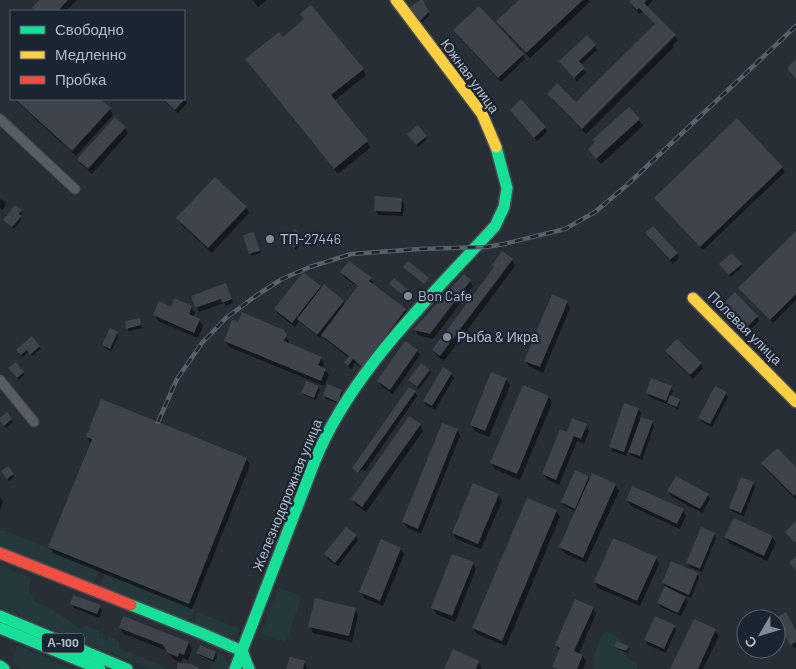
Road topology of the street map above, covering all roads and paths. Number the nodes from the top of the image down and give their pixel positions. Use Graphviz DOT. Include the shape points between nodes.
graph roads {
  1 [pos="396,0"];
  2 [pos="0,119"];
  3 [pos="75,189"];
  4 [pos="504,207"];
  5 [pos="693,298"];
  6 [pos="0,380"];
  7 [pos="796,402"];
  8 [pos="34,422"];
  9 [pos="0,553"];
  10 [pos="0,616"];
  11 [pos="1,628"];
  12 [pos="242,650"];
  13 [pos="0,666"];
  14 [pos="4,669"];
  15 [pos="100,669"];
  16 [pos="127,669"];
  17 [pos="235,669"];
  18 [pos="250,669"];
  1 -- 4 [label="street, Южная улица" via="482,114 503,166 508,188"];
  2 -- 3 [label="street"];
  4 -- 12 [label="street, Железнодорожная улица" via="495,226 384,351 332,424"];
  5 -- 7 [label="street, Полевая улица"];
  6 -- 8 [label="street"];
  9 -- 12 [label="street"];
  10 -- 16 [label="street, А-100"];
  11 -- 15 [label="street, А-100"];
  12 -- 17 [label="street, Железнодорожная улица"];
  12 -- 18 [label="street"];
  13 -- 14 [label="street"];
}
